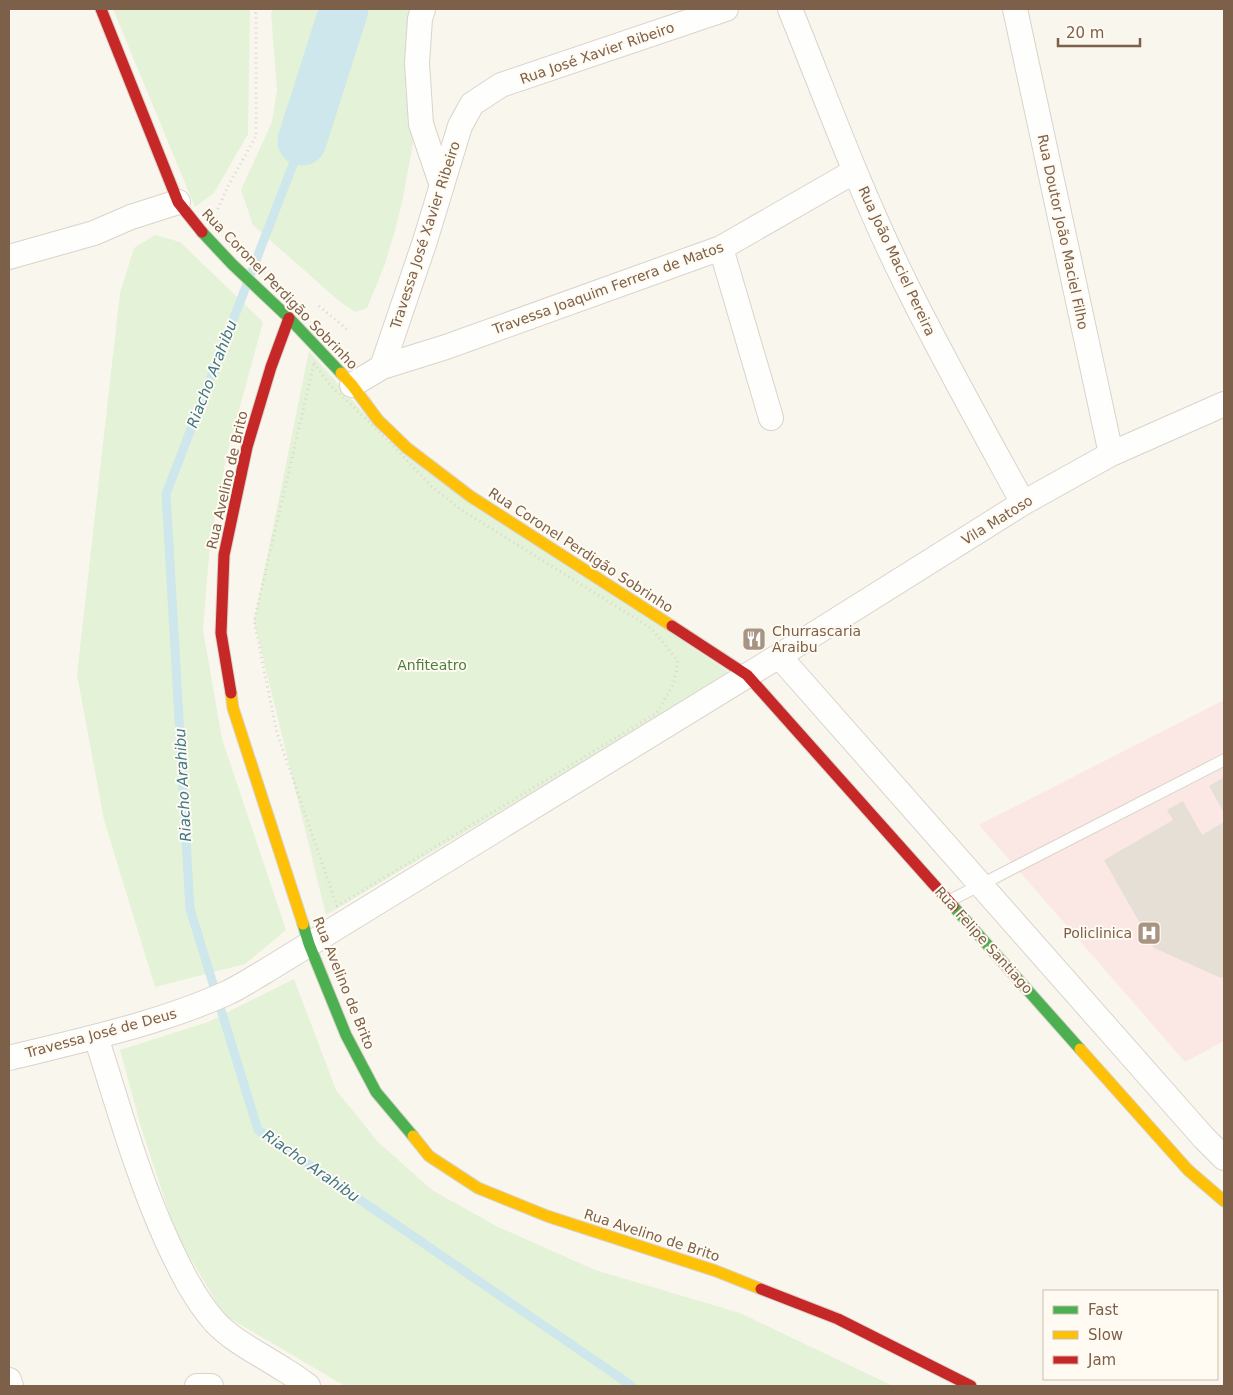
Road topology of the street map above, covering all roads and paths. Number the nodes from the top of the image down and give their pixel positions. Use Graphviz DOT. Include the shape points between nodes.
graph roads {
  1 [pos="101,9"];
  2 [pos="258,9"];
  3 [pos="422,9"];
  4 [pos="726,9"];
  5 [pos="790,9"];
  6 [pos="1015,9"];
  7 [pos="472,104"];
  8 [pos="855,170"];
  9 [pos="442,186"];
  10 [pos="178,202"];
  11 [pos="217,212"];
  12 [pos="721,248"];
  13 [pos="9,257"];
  14 [pos="319,306"];
  15 [pos="289,318"];
  16 [pos="349,331"];
  17 [pos="382,367"];
  18 [pos="352,385"];
  19 [pos="1224,404"];
  20 [pos="771,418"];
  21 [pos="1111,454"];
  22 [pos="1023,503"];
  23 [pos="779,656"];
  24 [pos="747,675"];
  25 [pos="1224,760"];
  26 [pos="980,884"];
  27 [pos="949,901"];
  28 [pos="336,906"];
  29 [pos="309,944"];
  30 [pos="1100,1020"];
  31 [pos="96,1037"];
  32 [pos="1075,1042"];
  33 [pos="9,1058"];
  34 [pos="1224,1158"];
  35 [pos="1224,1201"];
  36 [pos="9,1380"];
  37 [pos="11,1386"];
  38 [pos="197,1386"];
  39 [pos="211,1386"];
  40 [pos="308,1386"];
  41 [pos="971,1386"];
  1 -- 10 [label="street, Rua Coronel Perdigão Sobrinho"];
  2 -- 11 [label="path" via="256,136"];
  3 -- 9 [label="street" via="417,63 421,124"];
  4 -- 7 [label="street, Rua José Xavier Ribeiro" via="501,85"];
  5 -- 8 [label="street, Rua João Maciel Pereira"];
  6 -- 21 [label="street, Rua Doutor João Maciel Filho"];
  7 -- 9 [label="street, Travessa José Xavier Ribeiro" via="460,126"];
  8 -- 12 [label="street, Travessa Joaquim Ferrera de Matos"];
  8 -- 22 [label="street, Rua João Maciel Pereira" via="904,281"];
  9 -- 17 [label="street, Travessa José Xavier Ribeiro"];
  10 -- 13 [label="street" via="94,233"];
  10 -- 15 [label="street, Rua Coronel Perdigão Sobrinho" via="232,264"];
  12 -- 17 [label="street, Travessa Joaquim Ferrera de Matos"];
  12 -- 20 [label="street"];
  14 -- 16 [label="path"];
  15 -- 18 [label="street, Rua Coronel Perdigão Sobrinho"];
  15 -- 29 [label="street, Rua Avelino de Brito" via="247,447 224,555 221,632 233,708"];
  17 -- 18 [label="street, Travessa Joaquim Ferrera de Matos"];
  18 -- 24 [label="street, Rua Coronel Perdigão Sobrinho" via="378,420 407,448 470,496"];
  19 -- 21 [label="street, Vila Matoso"];
  21 -- 22 [label="street, Vila Matoso"];
  22 -- 23 [label="street, Vila Matoso"];
  23 -- 24 [label="street, Vila Matoso"];
  23 -- 26 [label="street"];
  24 -- 27 [label="street, Rua Felipe Santiago"];
  24 -- 29 [label="street, Vila Matoso"];
  25 -- 26 [label="lane"];
  26 -- 27 [label="lane"];
  26 -- 30 [label="street"];
  27 -- 32 [label="street, Rua Felipe Santiago"];
  28 -- 28 [label="path" via="658,713 674,683 678,661 651,628 460,509 431,486 330,385 314,363 254,621 277,734"];
  29 -- 31 [label="street, Travessa José de Deus" via="229,992 193,1007"];
  29 -- 41 [label="street, Rua Avelino de Brito" via="346,1035 376,1092 429,1156 478,1188 548,1216 716,1271 838,1319"];
  30 -- 32 [label="street"];
  30 -- 34 [label="street"];
  31 -- 33 [label="street, Travessa José de Deus"];
  31 -- 40 [label="street" via="143,1181 178,1266 196,1296 215,1322 238,1342"];
  32 -- 35 [label="street, Rua Felipe Santiago" via="1188,1170"];
  36 -- 37 [label="street"];
  38 -- 39 [label="street"];
}
